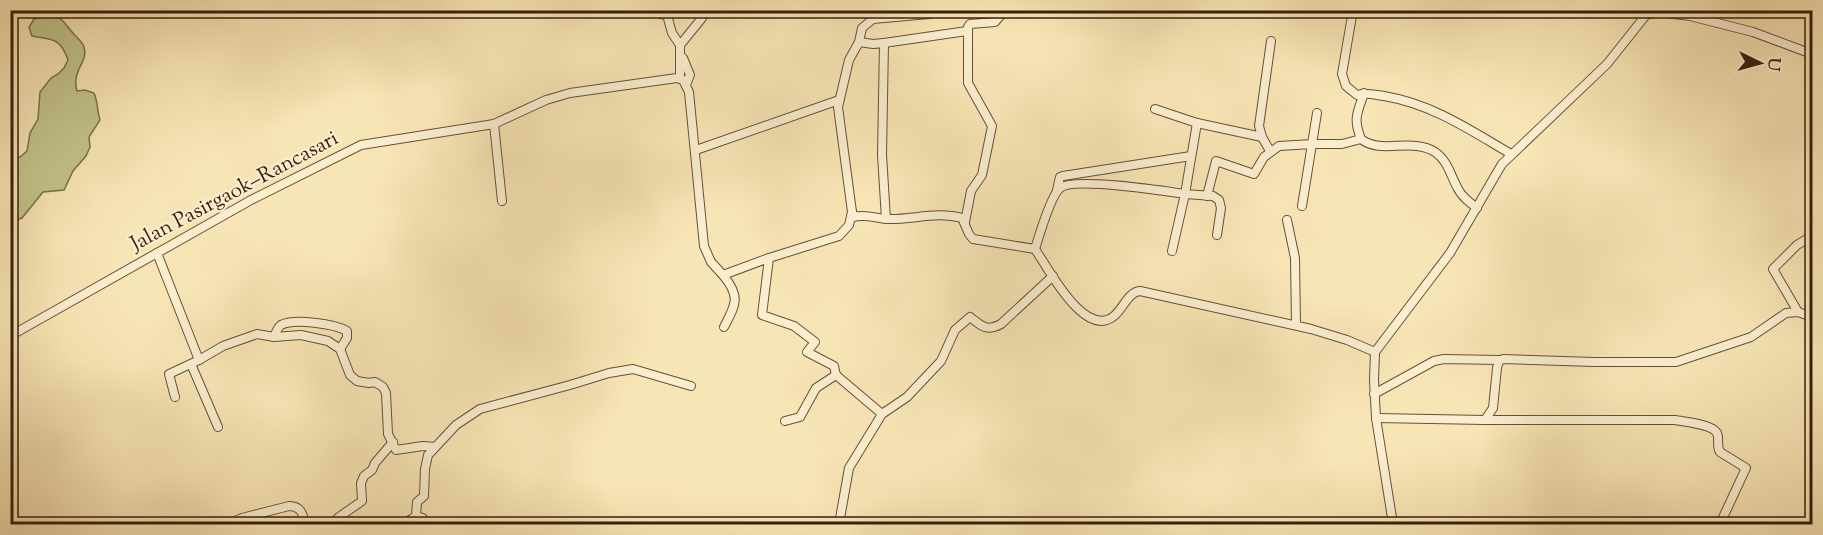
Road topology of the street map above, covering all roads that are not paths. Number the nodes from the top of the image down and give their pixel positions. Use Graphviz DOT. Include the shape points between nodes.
graph roads {
  1 [pos="704,10"];
  2 [pos="935,10"];
  3 [pos="1005,10"];
  4 [pos="1353,10"];
  5 [pos="1647,13"];
  6 [pos="660,14"];
  7 [pos="967,32"];
  8 [pos="1271,41"];
  9 [pos="859,42"];
  10 [pos="884,43"];
  11 [pos="680,49"];
  12 [pos="1812,54"];
  13 [pos="684,82"];
  14 [pos="1364,93"];
  15 [pos="839,100"];
  16 [pos="1155,109"];
  17 [pos="1317,113"];
  18 [pos="1197,123"];
  19 [pos="494,124"];
  20 [pos="1262,137"];
  21 [pos="1361,139"];
  22 [pos="1312,144"];
  23 [pos="696,150"];
  24 [pos="1270,151"];
  25 [pos="1511,154"];
  26 [pos="1191,156"];
  27 [pos="1057,190"];
  28 [pos="1185,194"];
  29 [pos="1206,196"];
  30 [pos="502,201"];
  31 [pos="1302,206"];
  32 [pos="1477,208"];
  33 [pos="852,212"];
  34 [pos="886,219"];
  35 [pos="1287,220"];
  36 [pos="965,222"];
  37 [pos="1217,235"];
  38 [pos="1812,236"];
  39 [pos="1035,249"];
  40 [pos="1172,251"];
  41 [pos="157,253"];
  42 [pos="769,258"];
  43 [pos="723,274"];
  44 [pos="1053,276"];
  45 [pos="1798,312"];
  46 [pos="1812,317"];
  47 [pos="1296,325"];
  48 [pos="724,327"];
  49 [pos="10,336"];
  50 [pos="274,337"];
  51 [pos="340,349"];
  52 [pos="1375,352"];
  53 [pos="1500,360"];
  54 [pos="195,362"];
  55 [pos="836,375"];
  56 [pos="691,386"];
  57 [pos="1374,393"];
  58 [pos="175,397"];
  59 [pos="882,414"];
  60 [pos="1376,418"];
  61 [pos="1485,420"];
  62 [pos="785,421"];
  63 [pos="218,427"];
  64 [pos="393,442"];
  65 [pos="435,447"];
  66 [pos="416,516"];
  67 [pos="228,525"];
  68 [pos="305,525"];
  69 [pos="332,525"];
  70 [pos="404,525"];
  71 [pos="424,525"];
  72 [pos="840,525"];
  73 [pos="1393,525"];
  74 [pos="1720,525"];
  1 -- 11 [label="street"];
  2 -- 9 [label="street" via="929,14 873,19 862,28"];
  3 -- 7 [label="street" via="995,22 969,25"];
  4 -- 14 [label="street" via="1343,78 1348,89"];
  5 -- 12 [label="street" via="1690,16 1753,32"];
  5 -- 25 [label="street" via="1607,64"];
  6 -- 11 [label="street" via="667,15"];
  7 -- 10 [label="street"];
  7 -- 36 [label="street" via="968,83 992,126 982,175 971,191"];
  8 -- 20 [label="street" via="1259,121"];
  9 -- 10 [label="street"];
  9 -- 15 [label="street" via="849,60"];
  10 -- 34 [label="street" via="882,155"];
  11 -- 13 [label="street"];
  13 -- 19 [label="street, Jalan Pasirgaok–Rancasari" via="570,93"];
  13 -- 23 [label="street" via="691,100"];
  14 -- 21 [label="street" via="1356,120"];
  14 -- 25 [label="street" via="1427,108"];
  15 -- 23 [label="street"];
  15 -- 33 [label="street"];
  16 -- 18 [label="street"];
  17 -- 22 [label="street"];
  18 -- 20 [label="street"];
  18 -- 26 [label="street"];
  19 -- 30 [label="street"];
  19 -- 41 [label="street, Jalan Pasirgaok–Rancasari" via="361,145"];
  20 -- 24 [label="street"];
  21 -- 22 [label="street" via="1342,144"];
  21 -- 32 [label="street" via="1377,146 1415,145 1433,150 1443,159 1464,198"];
  22 -- 24 [label="street" via="1283,144"];
  22 -- 31 [label="street"];
  23 -- 43 [label="street" via="704,246 711,262"];
  24 -- 29 [label="street" via="1254,174 1216,161"];
  25 -- 32 [label="street"];
  26 -- 27 [label="street" via="1060,177"];
  26 -- 28 [label="street"];
  27 -- 28 [label="street" via="1067,184 1100,184"];
  27 -- 39 [label="street"];
  28 -- 29 [label="street"];
  28 -- 40 [label="street"];
  29 -- 37 [label="street" via="1221,204"];
  32 -- 52 [label="street" via="1450,253"];
  33 -- 34 [label="street" via="854,217"];
  33 -- 42 [label="street" via="849,225 839,236"];
  34 -- 36 [label="street" via="945,215 960,217"];
  35 -- 47 [label="street" via="1295,258"];
  36 -- 39 [label="street" via="973,239"];
  38 -- 45 [label="street" via="1773,268"];
  39 -- 44 [label="street"];
  41 -- 49 [label="street, Jalan Pasirgaok–Rancasari"];
  41 -- 54 [label="street"];
  42 -- 43 [label="street"];
  42 -- 55 [label="street" via="762,315 795,326 815,342 807,352 834,366"];
  43 -- 48 [label="street" via="735,299"];
  44 -- 47 [label="street" via="1086,316 1099,321 1112,318 1133,292 1140,291"];
  44 -- 59 [label="street" via="992,329 970,317 955,330 941,361 907,397"];
  45 -- 46 [label="street"];
  45 -- 53 [label="street" via="1782,315 1751,337 1676,362"];
  47 -- 52 [label="street"];
  50 -- 51 [label="street" via="301,335 333,343"];
  50 -- 51 [label="street" via="285,324 330,325 347,331"];
  50 -- 54 [label="street" via="255,335 223,346"];
  51 -- 64 [label="street" via="350,375 362,382 375,382 387,393 388,434"];
  52 -- 57 [label="street"];
  53 -- 57 [label="street" via="1439,359"];
  53 -- 61 [label="street" via="1493,408"];
  54 -- 58 [label="street" via="169,374"];
  54 -- 63 [label="street"];
  55 -- 59 [label="street"];
  55 -- 62 [label="street" via="816,388 801,417"];
  56 -- 65 [label="street" via="633,369 609,373 480,409 456,425"];
  57 -- 60 [label="street"];
  59 -- 72 [label="street" via="849,468"];
  60 -- 61 [label="street"];
  60 -- 73 [label="street"];
  61 -- 74 [label="street" via="1675,420 1716,430 1720,452 1746,468"];
  64 -- 65 [label="street" via="396,450"];
  64 -- 69 [label="street" via="364,476 362,501"];
  65 -- 66 [label="street" via="426,460 424,496 417,502"];
  66 -- 70 [label="street"];
  66 -- 71 [label="street" via="423,518"];
  67 -- 68 [label="street" via="289,506 300,510"];
}
